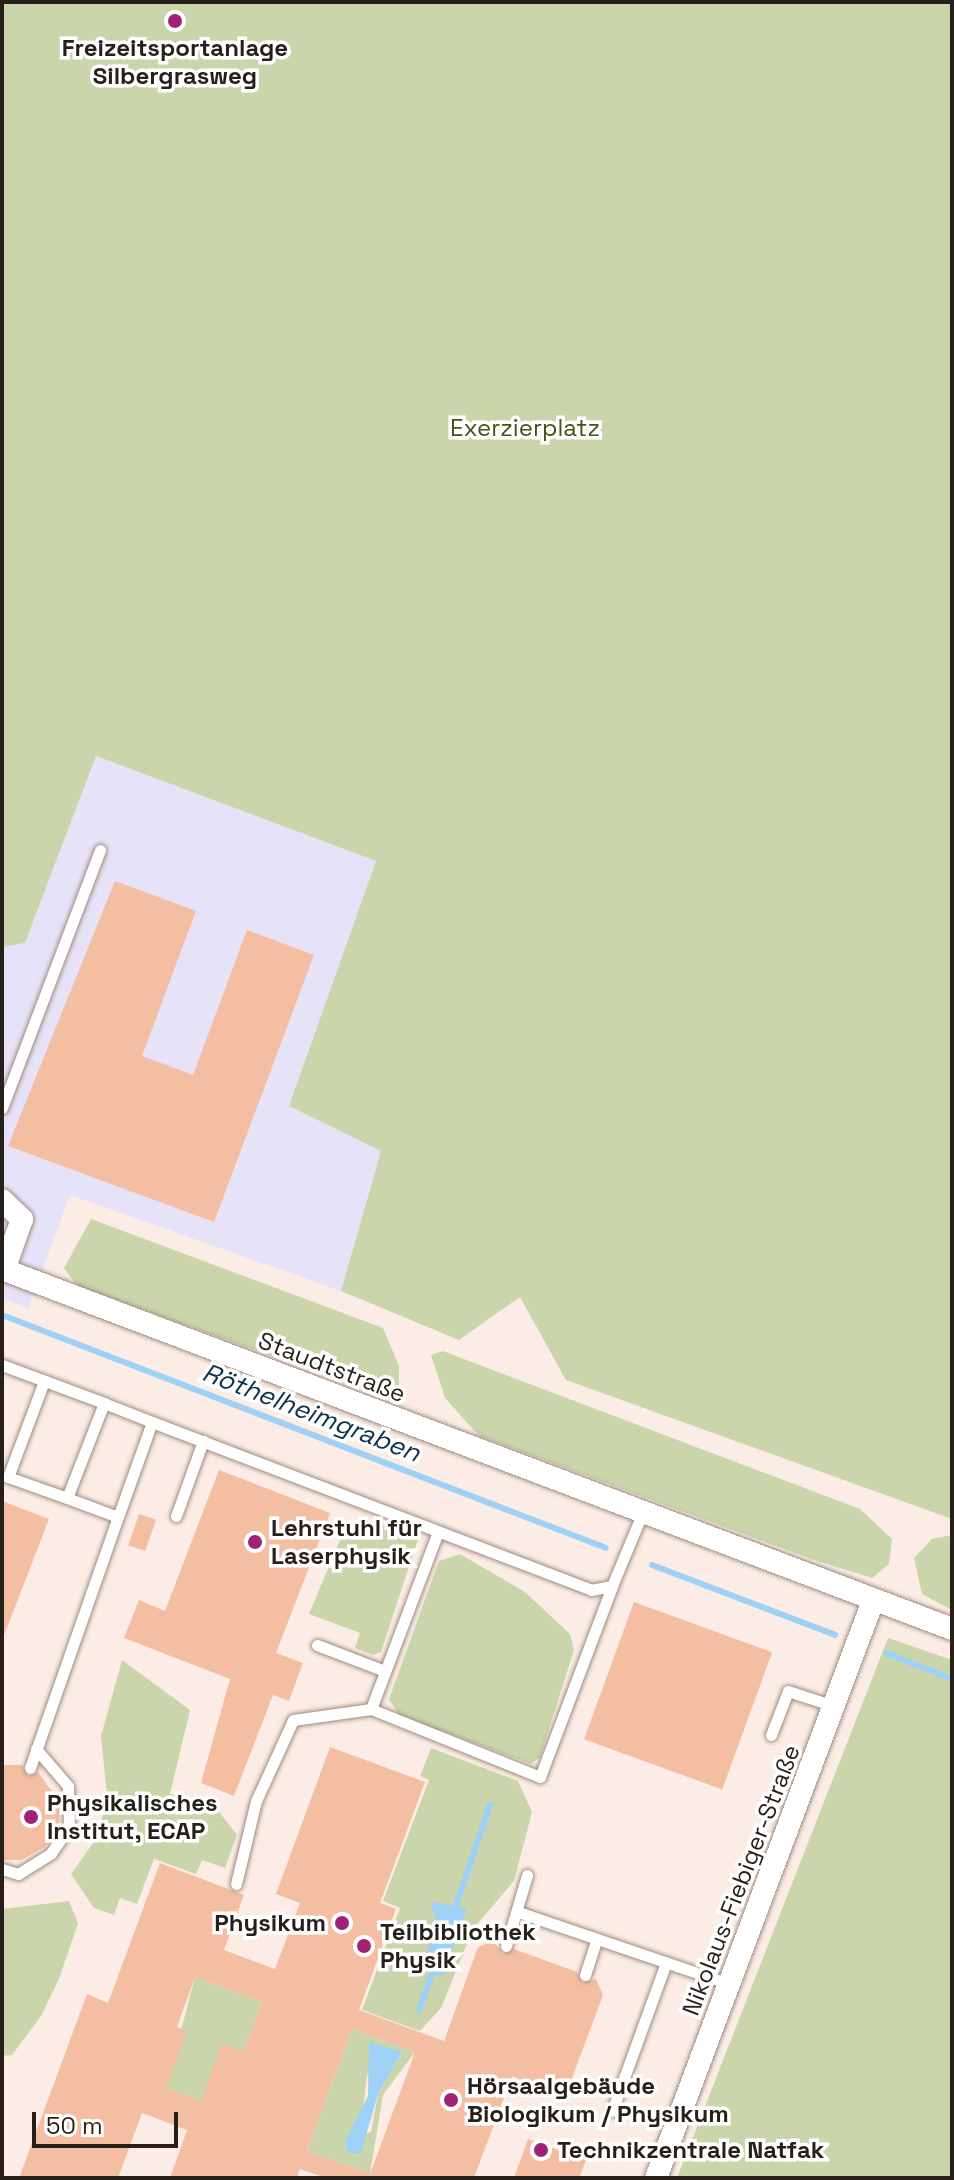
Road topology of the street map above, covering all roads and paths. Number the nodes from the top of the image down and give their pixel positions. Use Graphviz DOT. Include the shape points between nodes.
graph roads {
  1 [pos="100,850"];
  2 [pos="2,1108"];
  3 [pos="2,1200"];
  4 [pos="3,1270"];
  5 [pos="2,1365"];
  6 [pos="44,1381"];
  7 [pos="104,1403"];
  8 [pos="152,1422"];
  9 [pos="203,1441"];
  10 [pos="67,1498"];
  11 [pos="642,1514"];
  12 [pos="176,1516"];
  13 [pos="118,1517"];
  14 [pos="438,1532"];
  15 [pos="612,1586"];
  16 [pos="873,1601"];
  17 [pos="952,1629"];
  18 [pos="317,1645"];
  19 [pos="385,1671"];
  20 [pos="834,1706"];
  21 [pos="371,1709"];
  22 [pos="771,1735"];
  23 [pos="36,1749"];
  24 [pos="30,1768"];
  25 [pos="2,1869"];
  26 [pos="527,1875"];
  27 [pos="236,1884"];
  28 [pos="521,1913"];
  29 [pos="597,1939"];
  30 [pos="506,1946"];
  31 [pos="666,1963"];
  32 [pos="585,1975"];
  33 [pos="729,1984"];
  34 [pos="612,2111"];
  35 [pos="656,2178"];
  1 -- 2 [label="lane"];
  3 -- 4 [label="street, Staudtstraße" via="22,1219"];
  4 -- 11 [label="street, Staudtstraße"];
  5 -- 6 [label="lane"];
  6 -- 7 [label="lane"];
  6 -- 10 [label="lane" via="8,1477"];
  7 -- 8 [label="lane"];
  7 -- 10 [label="lane"];
  8 -- 9 [label="lane"];
  8 -- 13 [label="lane"];
  9 -- 12 [label="lane"];
  9 -- 14 [label="lane"];
  10 -- 13 [label="lane"];
  11 -- 15 [label="lane"];
  11 -- 16 [label="street, Staudtstraße"];
  13 -- 23 [label="lane"];
  14 -- 15 [label="lane" via="591,1590"];
  14 -- 19 [label="lane"];
  15 -- 21 [label="lane" via="540,1777"];
  16 -- 17 [label="street, Staudtstraße"];
  16 -- 20 [label="street, Nikolaus-Fiebiger-Straße"];
  18 -- 19 [label="lane"];
  19 -- 21 [label="lane"];
  20 -- 22 [label="lane" via="788,1691"];
  20 -- 33 [label="street, Nikolaus-Fiebiger-Straße"];
  21 -- 27 [label="lane" via="293,1720 256,1801"];
  23 -- 24 [label="lane"];
  23 -- 25 [label="lane" via="68,1786 69,1827 51,1853 18,1874"];
  26 -- 28 [label="lane"];
  28 -- 29 [label="lane"];
  28 -- 30 [label="lane"];
  29 -- 31 [label="lane"];
  29 -- 32 [label="lane"];
  31 -- 33 [label="lane"];
  31 -- 34 [label="lane"];
  33 -- 35 [label="street, Nikolaus-Fiebiger-Straße"];
}
